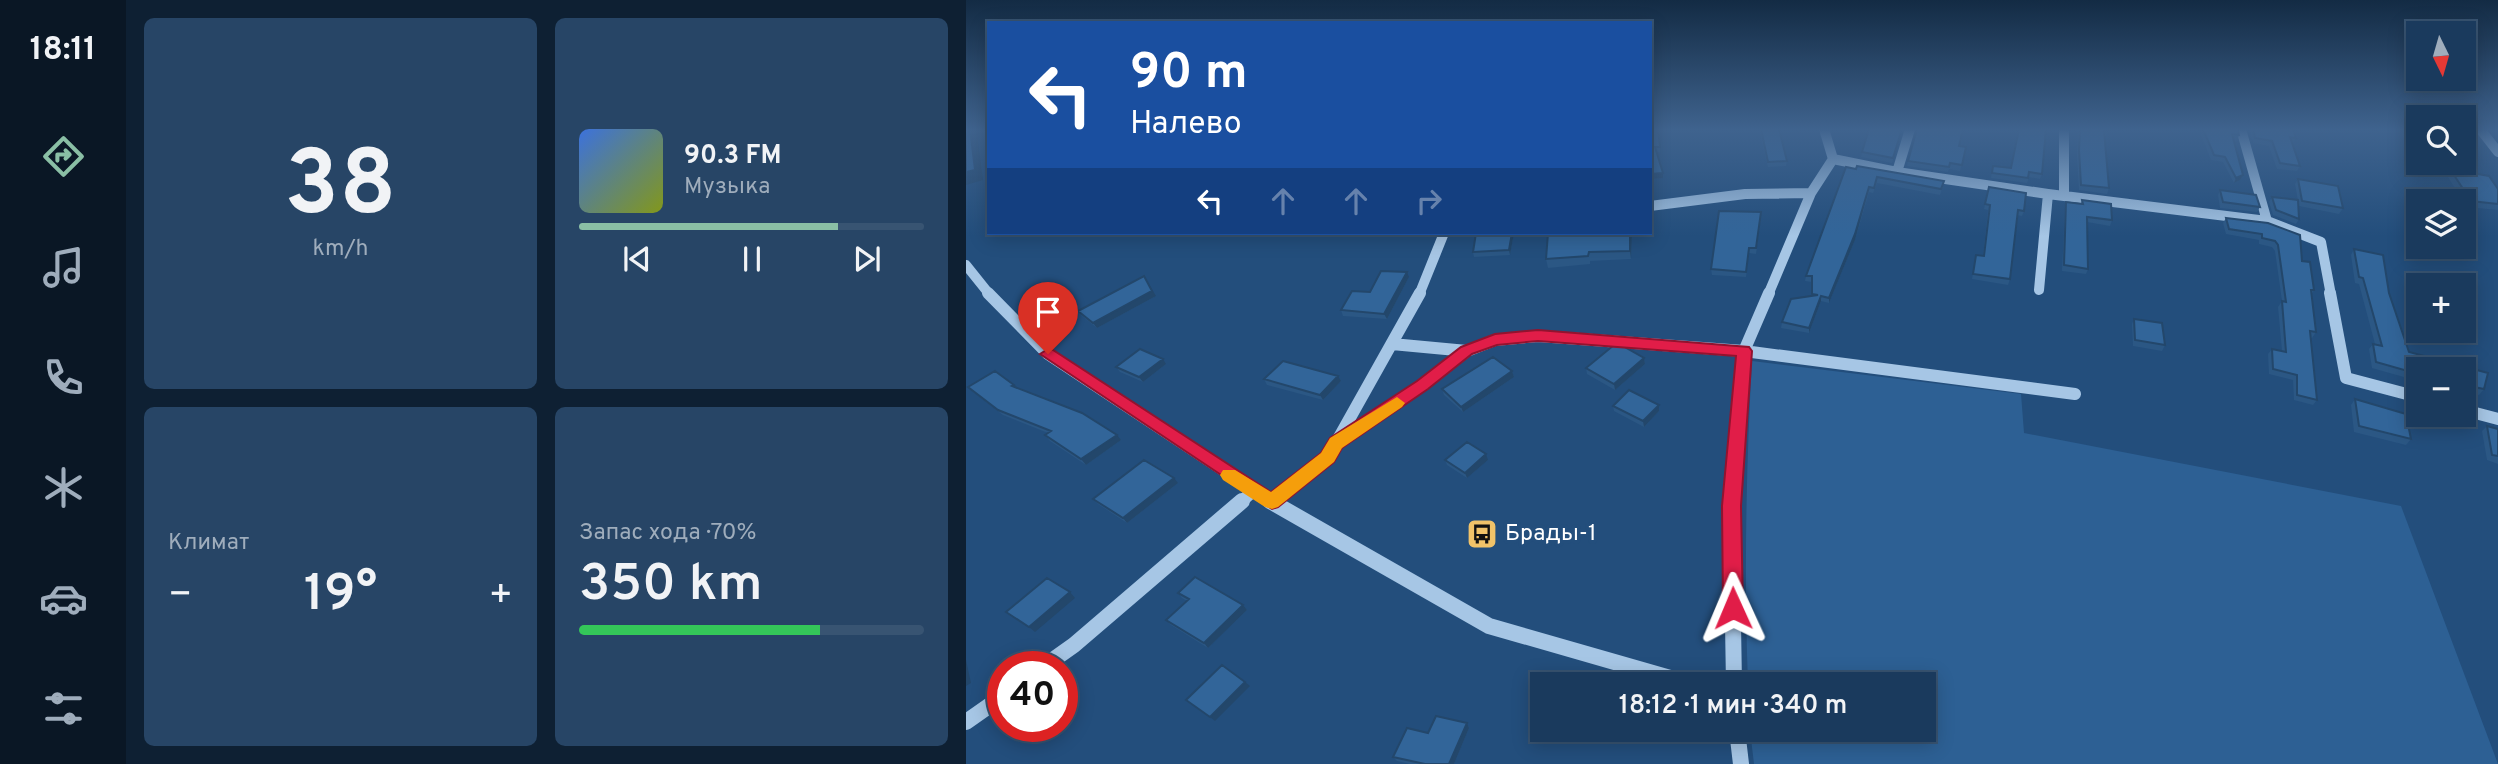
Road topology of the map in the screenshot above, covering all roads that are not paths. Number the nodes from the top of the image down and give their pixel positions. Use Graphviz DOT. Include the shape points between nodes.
graph roads {
  1 [pos="1829,165"];
  2 [pos="1861,165"];
  3 [pos="1899,165"];
  4 [pos="2064,165"];
  5 [pos="2251,165"];
  6 [pos="1897,172"];
  7 [pos="1811,193"];
  8 [pos="2048,194"];
  9 [pos="2064,196"];
  10 [pos="1652,206"];
  11 [pos="2267,221"];
  12 [pos="1443,235"];
  13 [pos="966,265"];
  14 [pos="2039,290"];
  15 [pos="1392,344"];
  16 [pos="1467,351"];
  17 [pos="1744,351"];
  18 [pos="2075,394"];
  19 [pos="2406,394"];
  20 [pos="2476,413"];
  21 [pos="2498,419"];
  22 [pos="1336,443"];
  23 [pos="1253,491"];
  24 [pos="1272,501"];
  25 [pos="1066,651"];
  26 [pos="1649,672"];
  27 [pos="1734,672"];
  28 [pos="987,707"];
  29 [pos="966,722"];
  30 [pos="1738,742"];
  31 [pos="1741,764"];
  1 -- 7 [label="street"];
  2 -- 6 [label="street"];
  3 -- 6 [label="street"];
  4 -- 9 [label="street"];
  5 -- 11 [label="street"];
  6 -- 8 [label="street"];
  7 -- 10 [label="street" via="1745,194"];
  7 -- 17 [label="street"];
  8 -- 9 [label="street"];
  8 -- 14 [label="street"];
  9 -- 11 [label="street"];
  11 -- 19 [label="street" via="2321,242 2346,378"];
  12 -- 15 [label="street" via="1415,304"];
  13 -- 23 [label="street" via="1048,354"];
  15 -- 16 [label="street"];
  15 -- 22 [label="street"];
  16 -- 17 [label="street" via="1495,340 1538,335"];
  16 -- 22 [label="street"];
  17 -- 18 [label="street"];
  17 -- 27 [label="street" via="1731,506"];
  20 -- 21 [label="street"];
  22 -- 24 [label="street" via="1328,457"];
  23 -- 24 [label="street"];
  23 -- 25 [label="street"];
  24 -- 26 [label="street" via="1489,626"];
  28 -- 29 [label="street"];
  30 -- 31 [label="street"];
}
